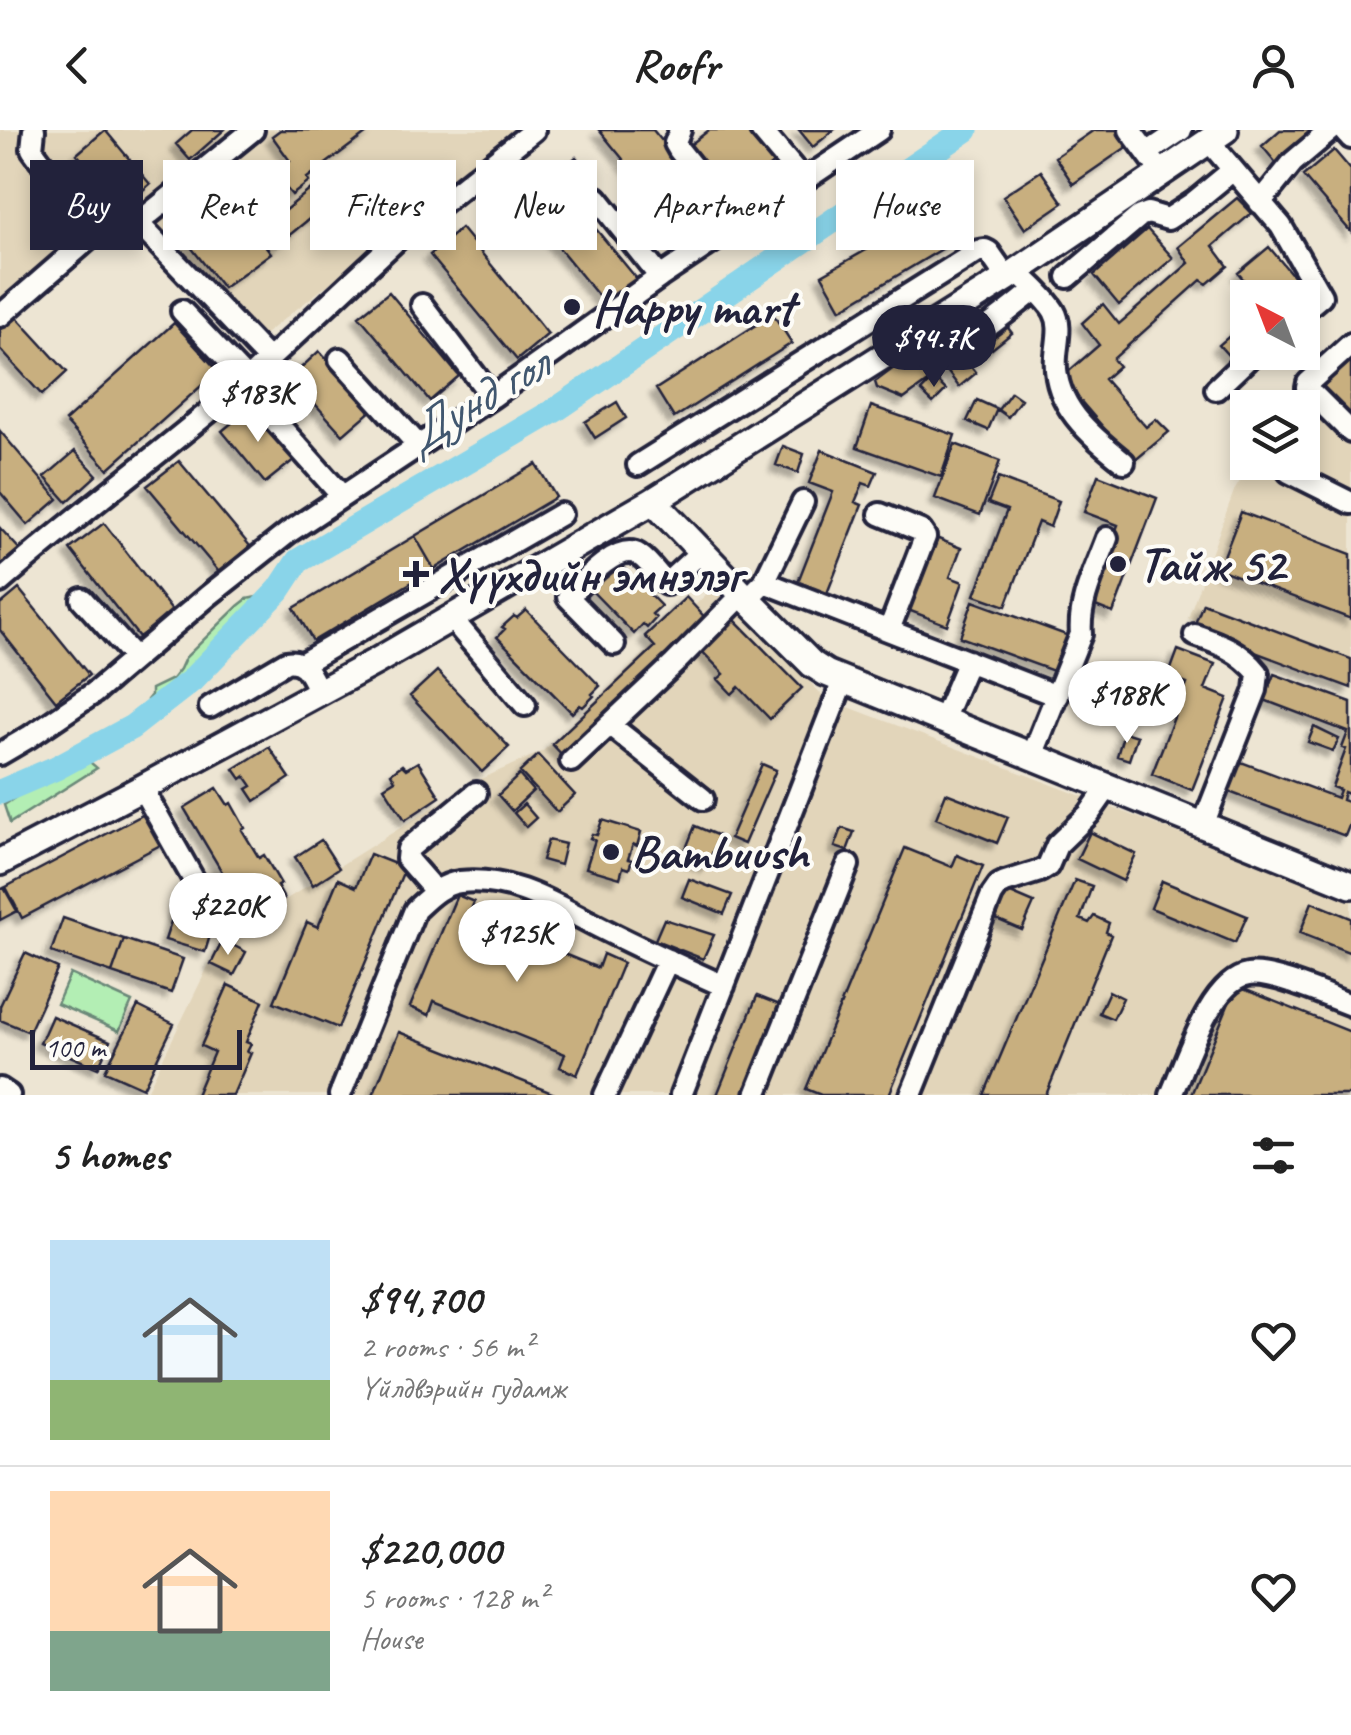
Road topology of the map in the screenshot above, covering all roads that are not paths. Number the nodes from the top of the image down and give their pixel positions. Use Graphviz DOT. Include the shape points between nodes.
graph roads {
  1 [pos="34,130"];
  2 [pos="253,130"];
  3 [pos="534,130"];
  4 [pos="680,130"];
  5 [pos="762,130"];
  6 [pos="880,130"];
  7 [pos="1130,130"];
  8 [pos="1181,130"];
  9 [pos="1331,130"];
  10 [pos="1344,130"];
  11 [pos="1216,135"];
  12 [pos="1351,138"];
  13 [pos="40,160"];
  14 [pos="687,160"];
  15 [pos="787,160"];
  16 [pos="1154,163"];
  17 [pos="1233,170"];
  18 [pos="816,173"];
  19 [pos="597,199"];
  20 [pos="1260,202"];
  21 [pos="143,219"];
  22 [pos="143,228"];
  23 [pos="76,250"];
  24 [pos="702,250"];
  25 [pos="660,277"];
  26 [pos="1068,277"];
  27 [pos="1019,279"];
  28 [pos="1312,280"];
  29 [pos="422,306"];
  30 [pos="182,311"];
  31 [pos="0,316"];
  32 [pos="1351,344"];
  33 [pos="340,359"];
  34 [pos="268,360"];
  35 [pos="1237,370"];
  36 [pos="248,380"];
  37 [pos="1216,389"];
  38 [pos="492,396"];
  39 [pos="267,412"];
  40 [pos="1351,432"];
  41 [pos="418,446"];
  42 [pos="1124,462"];
  43 [pos="638,466"];
  44 [pos="1306,480"];
  45 [pos="342,496"];
  46 [pos="653,501"];
  47 [pos="803,502"];
  48 [pos="1351,502"];
  49 [pos="561,514"];
  50 [pos="880,514"];
  51 [pos="1106,538"];
  52 [pos="701,552"];
  53 [pos="0,582"];
  54 [pos="751,592"];
  55 [pos="82,599"];
  56 [pos="452,619"];
  57 [pos="889,630"];
  58 [pos="1195,635"];
  59 [pos="614,644"];
  60 [pos="135,658"];
  61 [pos="968,661"];
  62 [pos="303,663"];
  63 [pos="843,681"];
  64 [pos="319,692"];
  65 [pos="1057,696"];
  66 [pos="525,705"];
  67 [pos="210,706"];
  68 [pos="943,720"];
  69 [pos="610,725"];
  70 [pos="0,754"];
  71 [pos="1032,756"];
  72 [pos="572,761"];
  73 [pos="1108,787"];
  74 [pos="142,788"];
  75 [pos="476,792"];
  76 [pos="703,799"];
  77 [pos="1203,825"];
  78 [pos="0,862"];
  79 [pos="848,865"];
  80 [pos="1351,885"];
  81 [pos="435,891"];
  82 [pos="204,898"];
  83 [pos="668,960"];
  84 [pos="724,986"];
  85 [pos="1351,1005"];
  86 [pos="0,1089"];
  87 [pos="9,1095"];
  88 [pos="340,1095"];
  89 [pos="606,1095"];
  90 [pos="681,1095"];
  91 [pos="756,1095"];
  92 [pos="910,1095"];
  93 [pos="1171,1095"];
  1 -- 13 [label="street" via="32,149"];
  2 -- 21 [label="street"];
  3 -- 34 [label="street" via="403,234"];
  4 -- 14 [label="street" via="675,143"];
  5 -- 15 [label="street"];
  6 -- 18 [label="street"];
  7 -- 16 [label="street"];
  8 -- 16 [label="street"];
  9 -- 20 [label="street" via="1292,162"];
  10 -- 12 [label="street"];
  11 -- 16 [label="main road"];
  11 -- 17 [label="street"];
  16 -- 27 [label="main road"];
  17 -- 20 [label="street"];
  17 -- 26 [label="street" via="1168,218 1140,216"];
  19 -- 25 [label="street"];
  20 -- 28 [label="street"];
  22 -- 34 [label="street"];
  23 -- 31 [label="street"];
  24 -- 25 [label="street"];
  25 -- 38 [label="street"];
  27 -- 42 [label="street" via="1054,312 1058,388 1070,410"];
  27 -- 43 [label="street" via="989,252 978,251"];
  27 -- 46 [label="main road"];
  29 -- 38 [label="street"];
  30 -- 36 [label="street"];
  32 -- 40 [label="street" via="1307,388"];
  33 -- 41 [label="street"];
  34 -- 36 [label="street"];
  35 -- 37 [label="street"];
  36 -- 53 [label="street"];
  38 -- 41 [label="street"];
  39 -- 45 [label="street"];
  41 -- 45 [label="street"];
  44 -- 48 [label="street"];
  45 -- 60 [label="street"];
  46 -- 52 [label="main road"];
  46 -- 56 [label="main road"];
  47 -- 54 [label="street"];
  49 -- 62 [label="street"];
  50 -- 57 [label="street" via="925,537"];
  51 -- 65 [label="street"];
  52 -- 54 [label="main road"];
  52 -- 59 [label="street" via="666,584 638,553 626,550 568,597"];
  54 -- 57 [label="street"];
  54 -- 63 [label="main road" via="812,664"];
  54 -- 69 [label="street"];
  55 -- 60 [label="street"];
  56 -- 64 [label="main road"];
  56 -- 66 [label="street"];
  57 -- 61 [label="street"];
  58 -- 77 [label="street" via="1230,648 1258,673"];
  60 -- 70 [label="street"];
  61 -- 65 [label="street"];
  61 -- 68 [label="street"];
  62 -- 64 [label="street"];
  62 -- 67 [label="street" via="286,662"];
  63 -- 68 [label="main road"];
  63 -- 84 [label="street"];
  64 -- 74 [label="main road"];
  65 -- 71 [label="street"];
  68 -- 71 [label="main road"];
  69 -- 72 [label="street"];
  69 -- 76 [label="street"];
  71 -- 73 [label="main road"];
  73 -- 77 [label="main road"];
  73 -- 92 [label="street" via="1057,845 1048,866 1005,882 992,895"];
  74 -- 78 [label="main road"];
  74 -- 82 [label="street"];
  75 -- 81 [label="street" via="408,849 407,859"];
  77 -- 80 [label="main road"];
  79 -- 91 [label="street"];
  81 -- 83 [label="street" via="458,882 507,884"];
  81 -- 88 [label="street" via="415,910"];
  83 -- 84 [label="street"];
  83 -- 89 [label="street"];
  84 -- 90 [label="street"];
  85 -- 93 [label="street" via="1272,977 1232,982 1207,1012"];
  86 -- 87 [label="street"];
}
